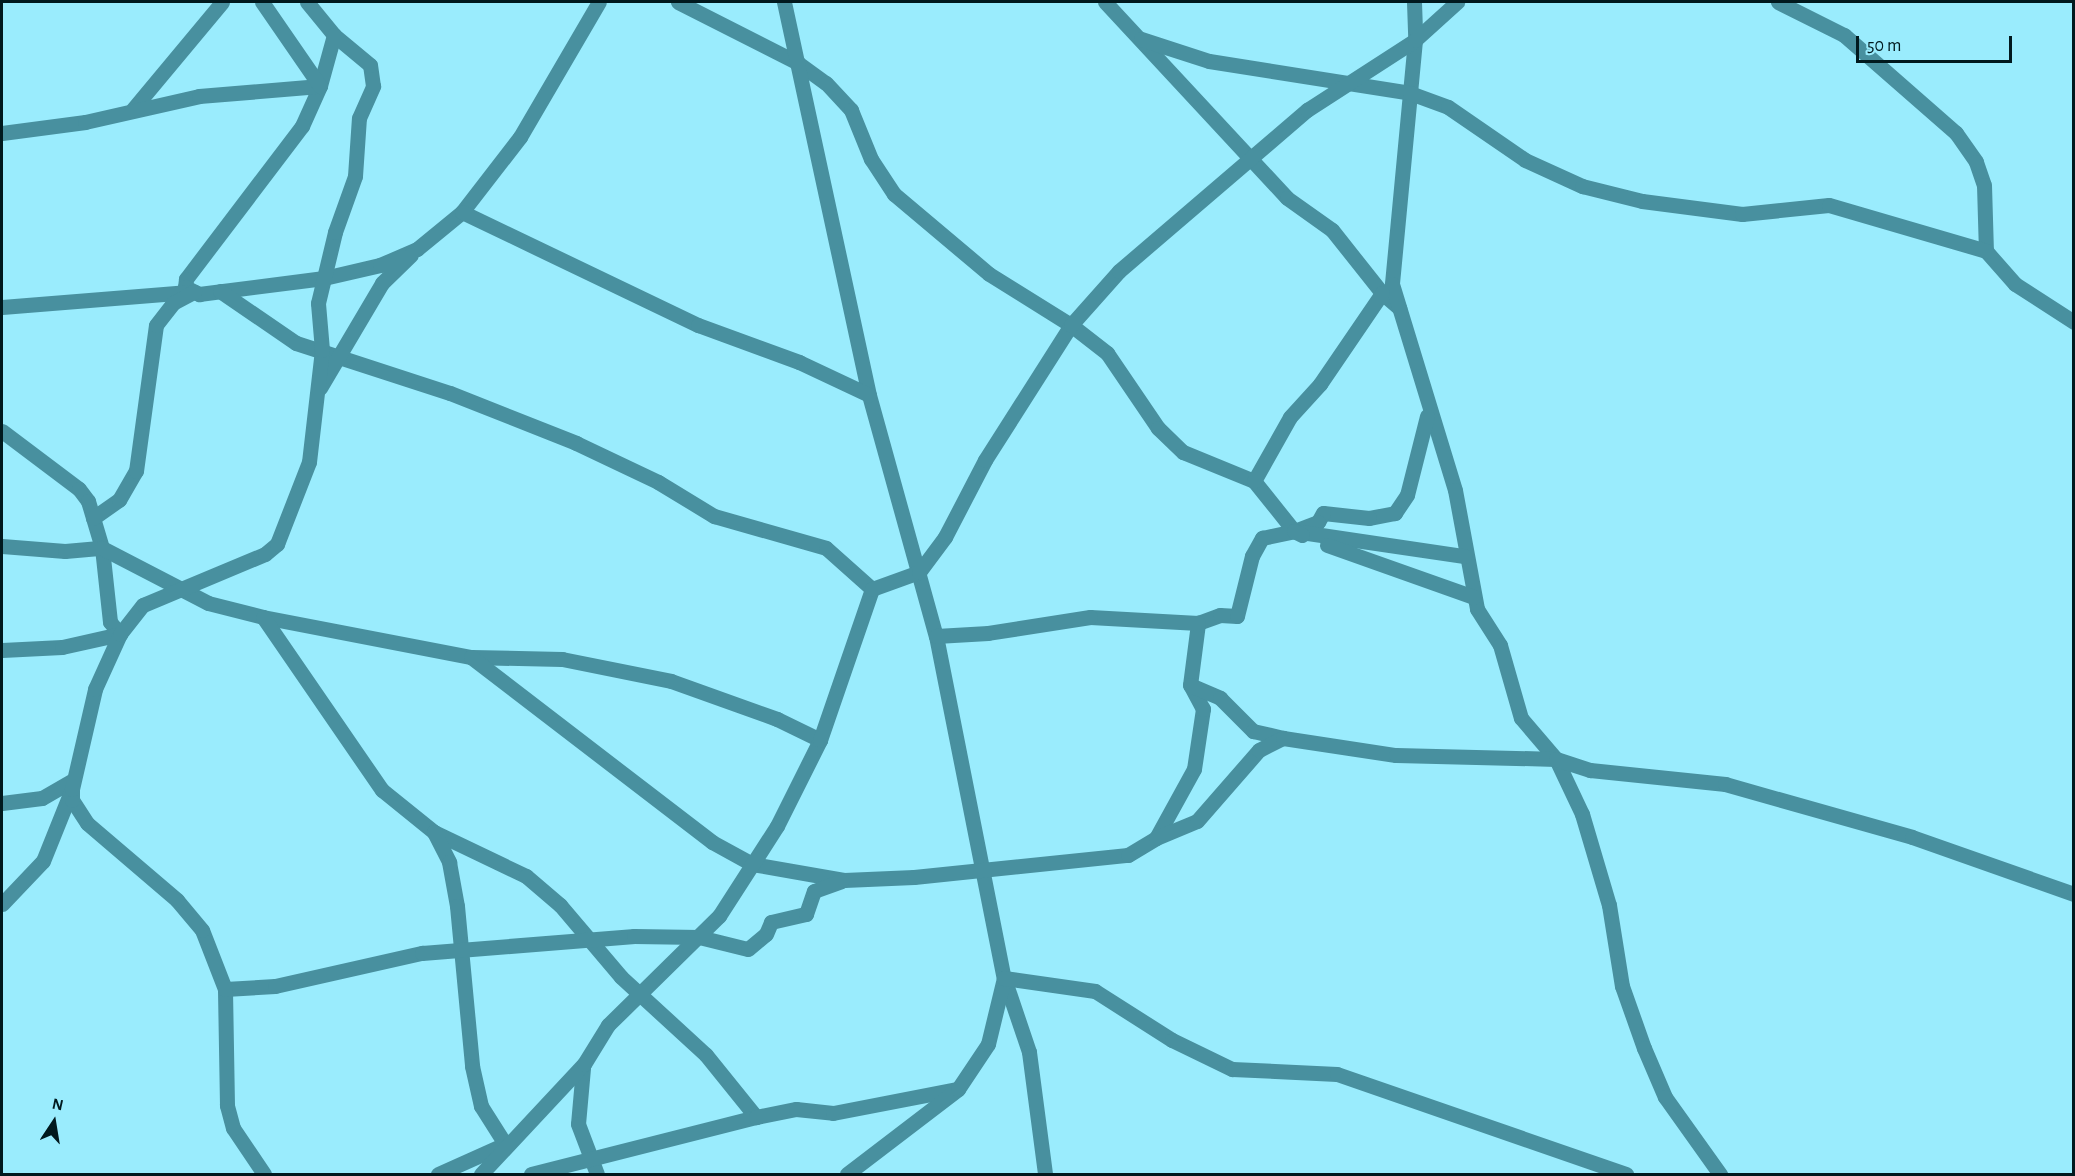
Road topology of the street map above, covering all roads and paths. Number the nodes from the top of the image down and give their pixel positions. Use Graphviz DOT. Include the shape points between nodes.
graph roads {
  1 [pos="222,2"];
  2 [pos="262,2"];
  3 [pos="307,2"];
  4 [pos="599,2"];
  5 [pos="678,2"];
  6 [pos="784,2"];
  7 [pos="1105,2"];
  8 [pos="1414,2"];
  9 [pos="1457,2"];
  10 [pos="1778,2"];
  11 [pos="334,35"];
  12 [pos="1141,39"];
  13 [pos="1415,40"];
  14 [pos="798,63"];
  15 [pos="1348,83"];
  16 [pos="320,86"];
  17 [pos="1410,93"];
  18 [pos="133,109"];
  19 [pos="2,133"];
  20 [pos="1251,160"];
  21 [pos="462,212"];
  22 [pos="417,249"];
  23 [pos="1986,251"];
  24 [pos="324,278"];
  25 [pos="220,291"];
  26 [pos="194,292"];
  27 [pos="1382,293"];
  28 [pos="2,307"];
  29 [pos="1400,308"];
  30 [pos="2073,322"];
  31 [pos="1071,325"];
  32 [pos="322,350"];
  33 [pos="339,358"];
  34 [pos="317,393"];
  35 [pos="869,395"];
  36 [pos="1428,410"];
  37 [pos="2,431"];
  38 [pos="1254,481"];
  39 [pos="93,518"];
  40 [pos="1294,531"];
  41 [pos="2,546"];
  42 [pos="102,548"];
  43 [pos="1464,555"];
  44 [pos="919,572"];
  45 [pos="872,588"];
  46 [pos="187,589"];
  47 [pos="1474,597"];
  48 [pos="263,617"];
  49 [pos="1197,622"];
  50 [pos="120,634"];
  51 [pos="936,636"];
  52 [pos="2,650"];
  53 [pos="471,657"];
  54 [pos="1190,685"];
  55 [pos="1283,738"];
  56 [pos="820,740"];
  57 [pos="1556,759"];
  58 [pos="72,784"];
  59 [pos="2,803"];
  60 [pos="434,832"];
  61 [pos="1156,838"];
  62 [pos="752,864"];
  63 [pos="985,870"];
  64 [pos="844,880"];
  65 [pos="2073,894"];
  66 [pos="2,904"];
  67 [pos="699,937"];
  68 [pos="588,940"];
  69 [pos="464,952"];
  70 [pos="1004,978"];
  71 [pos="225,989"];
  72 [pos="639,993"];
  73 [pos="584,1064"];
  74 [pos="958,1089"];
  75 [pos="756,1117"];
  76 [pos="505,1144"];
  77 [pos="594,1168"];
  78 [pos="264,1173"];
  79 [pos="438,1174"];
  80 [pos="481,1174"];
  81 [pos="531,1174"];
  82 [pos="847,1174"];
  83 [pos="1045,1174"];
  84 [pos="1626,1174"];
  85 [pos="1720,1174"];
  1 -- 18 [label="street"];
  2 -- 16 [label="street"];
  3 -- 11 [label="street"];
  4 -- 21 [label="street" via="520,137"];
  5 -- 14 [label="street"];
  6 -- 14 [label="street"];
  7 -- 12 [label="street"];
  8 -- 13 [label="street"];
  9 -- 13 [label="street"];
  10 -- 23 [label="street" via="1844,35 1956,133 1976,162 1984,185"];
  11 -- 16 [label="street"];
  11 -- 24 [label="street" via="370,64 373,86 358,117 355,176"];
  12 -- 15 [label="street" via="1209,61"];
  12 -- 20 [label="street"];
  13 -- 15 [label="street"];
  13 -- 17 [label="street"];
  14 -- 31 [label="street" via="826,83 851,110 871,159 894,194 989,274"];
  14 -- 35 [label="street"];
  15 -- 17 [label="street"];
  15 -- 20 [label="street" via="1307,110"];
  16 -- 18 [label="street" via="199,96"];
  16 -- 26 [label="street" via="302,126 186,279 185,287"];
  17 -- 23 [label="street" via="1448,107 1525,160 1582,186 1642,201 1742,214 1829,205"];
  17 -- 29 [label="street" via="1392,284"];
  18 -- 19 [label="street" via="85,122"];
  20 -- 27 [label="street" via="1287,198 1332,230"];
  20 -- 31 [label="street" via="1119,271"];
  21 -- 22 [label="street"];
  21 -- 35 [label="street" via="698,325 800,362"];
  22 -- 24 [label="street" via="380,265"];
  22 -- 33 [label="street" via="382,283"];
  23 -- 30 [label="street" via="2015,284"];
  24 -- 25 [label="street"];
  24 -- 32 [label="street" via="318,303"];
  25 -- 26 [label="street"];
  25 -- 32 [label="street" via="296,343"];
  26 -- 28 [label="street"];
  26 -- 39 [label="street" via="173,303 156,325 136,471 119,500"];
  27 -- 29 [label="street"];
  27 -- 38 [label="street" via="1320,384 1290,417"];
  29 -- 36 [label="street"];
  31 -- 38 [label="street" via="1107,353 1158,428 1183,452"];
  31 -- 44 [label="street" via="985,460 945,537"];
  32 -- 33 [label="street"];
  32 -- 34 [label="street"];
  33 -- 34 [label="street"];
  33 -- 45 [label="street" via="450,393 576,443 658,482 714,516 826,548"];
  34 -- 46 [label="street" via="309,462 277,544"];
  35 -- 44 [label="street"];
  36 -- 40 [label="street" via="1407,495 1395,513 1369,518 1323,513 1318,522"];
  36 -- 43 [label="street" via="1455,490"];
  37 -- 39 [label="street" via="79,489"];
  38 -- 40 [label="street"];
  39 -- 42 [label="street"];
  40 -- 43 [label="street"];
  40 -- 47 [label="street"];
  40 -- 49 [label="street" via="1262,538 1252,556 1237,616 1220,615"];
  41 -- 42 [label="street" via="65,551"];
  42 -- 46 [label="street"];
  42 -- 50 [label="street" via="110,622"];
  43 -- 47 [label="street"];
  44 -- 45 [label="street"];
  44 -- 51 [label="street"];
  45 -- 56 [label="street"];
  46 -- 48 [label="street" via="208,603"];
  46 -- 50 [label="street" via="165,593 143,605"];
  47 -- 57 [label="street" via="1500,645 1521,718"];
  48 -- 53 [label="street"];
  48 -- 60 [label="street" via="382,790"];
  49 -- 51 [label="street" via="1090,617 988,633"];
  49 -- 54 [label="street"];
  50 -- 52 [label="street" via="62,647"];
  50 -- 58 [label="street" via="95,689"];
  51 -- 63 [label="street"];
  53 -- 56 [label="street" via="562,660 671,681 777,718"];
  53 -- 62 [label="street" via="712,842"];
  54 -- 55 [label="street" via="1220,698 1253,731"];
  54 -- 61 [label="street" via="1203,709 1194,769"];
  55 -- 57 [label="street" via="1396,755"];
  55 -- 61 [label="street" via="1259,750 1197,821"];
  56 -- 62 [label="street"];
  57 -- 65 [label="street" via="1590,770 1725,784 1912,837"];
  57 -- 85 [label="street" via="1593,846 1622,986 1644,1048 1665,1097"];
  58 -- 59 [label="street" via="42,798"];
  58 -- 66 [label="street" via="43,861"];
  58 -- 71 [label="street" via="72,800 87,823 193,917"];
  60 -- 68 [label="street" via="526,876 560,905"];
  60 -- 69 [label="street" via="449,862"];
  61 -- 63 [label="street" via="1128,855"];
  62 -- 64 [label="street"];
  62 -- 67 [label="street" via="719,916"];
  63 -- 64 [label="street"];
  63 -- 70 [label="street"];
  64 -- 67 [label="street" via="814,891 806,914 771,922 766,934 748,949"];
  67 -- 68 [label="street"];
  67 -- 72 [label="street"];
  68 -- 69 [label="street"];
  68 -- 72 [label="street"];
  69 -- 71 [label="street" via="422,953 275,986"];
  69 -- 76 [label="street" via="474,1076 481,1106"];
  70 -- 74 [label="street" via="988,1044"];
  70 -- 83 [label="street" via="1029,1052"];
  70 -- 84 [label="street" via="1095,991 1172,1040 1232,1069 1337,1074"];
  71 -- 78 [label="street" via="227,1105 233,1128"];
  72 -- 73 [label="street" via="609,1025"];
  72 -- 75 [label="street" via="706,1055"];
  73 -- 76 [label="street"];
  73 -- 77 [label="street" via="578,1124"];
  74 -- 75 [label="street" via="833,1113 796,1109"];
  74 -- 82 [label="street"];
  75 -- 77 [label="street"];
  76 -- 79 [label="street"];
  76 -- 80 [label="street"];
  77 -- 81 [label="street"];
}
